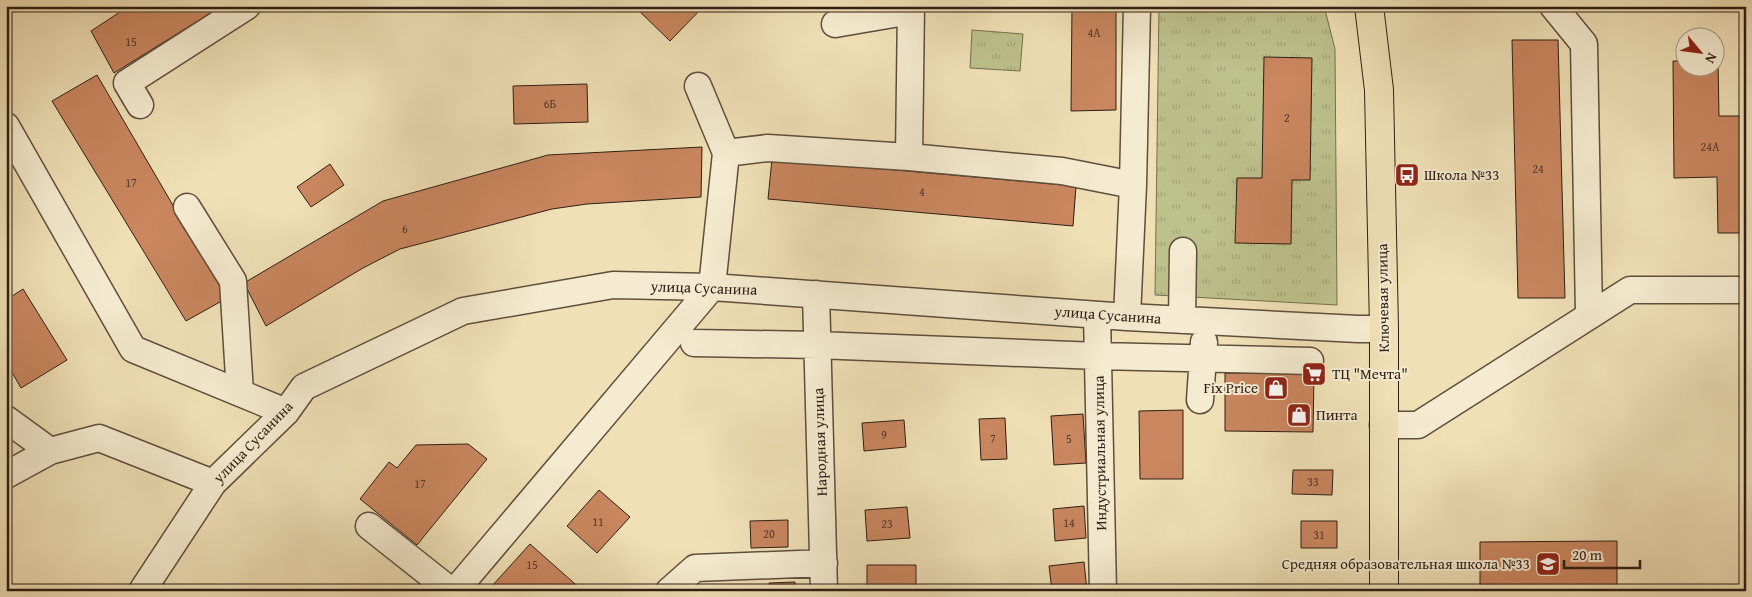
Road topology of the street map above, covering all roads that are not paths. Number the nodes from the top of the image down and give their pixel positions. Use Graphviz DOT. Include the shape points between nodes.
graph roads {
  1 [pos="247,6"];
  2 [pos="1137,6"];
  3 [pos="1369,6"];
  4 [pos="1553,6"];
  5 [pos="911,9"];
  6 [pos="835,24"];
  7 [pos="698,86"];
  8 [pos="140,106"];
  9 [pos="6,126"];
  10 [pos="726,153"];
  11 [pos="909,157"];
  12 [pos="1133,185"];
  13 [pos="187,207"];
  14 [pos="1183,251"];
  15 [pos="712,287"];
  16 [pos="1746,290"];
  17 [pos="816,294"];
  18 [pos="1097,315"];
  19 [pos="1589,315"];
  20 [pos="1127,317"];
  21 [pos="1194,320"];
  22 [pos="1384,329"];
  23 [pos="694,343"];
  24 [pos="818,344"];
  25 [pos="1098,356"];
  26 [pos="1203,359"];
  27 [pos="1310,361"];
  28 [pos="240,393"];
  29 [pos="1200,400"];
  30 [pos="286,412"];
  31 [pos="6,419"];
  32 [pos="1383,425"];
  33 [pos="50,451"];
  34 [pos="6,475"];
  35 [pos="213,483"];
  36 [pos="369,526"];
  37 [pos="824,563"];
  38 [pos="461,588"];
  39 [pos="142,591"];
  40 [pos="669,591"];
  41 [pos="824,591"];
  42 [pos="1103,591"];
  43 [pos="1384,591"];
  1 -- 8 [label="street" via="127,83"];
  2 -- 12 [label="street"];
  3 -- 22 [label="main road, Ключевая улица" via="1379,90"];
  4 -- 19 [label="street" via="1584,44"];
  5 -- 6 [label="street"];
  5 -- 11 [label="street"];
  7 -- 10 [label="street"];
  9 -- 28 [label="street" via="133,349"];
  10 -- 11 [label="street" via="768,148"];
  10 -- 15 [label="street"];
  11 -- 12 [label="street" via="1062,171"];
  12 -- 20 [label="street"];
  13 -- 28 [label="street" via="232,281"];
  14 -- 21 [label="street"];
  15 -- 17 [label="street, улица Сусанина"];
  15 -- 30 [label="street, улица Сусанина" via="613,284 463,311 304,387"];
  15 -- 38 [label="street"];
  16 -- 19 [label="street" via="1630,290"];
  17 -- 18 [label="street, улица Сусанина"];
  17 -- 24 [label="street, Народная улица"];
  18 -- 20 [label="street, улица Сусанина"];
  18 -- 25 [label="street, Индустриальная улица"];
  19 -- 32 [label="street" via="1418,425"];
  20 -- 21 [label="street, улица Сусанина"];
  21 -- 22 [label="street, улица Сусанина"];
  21 -- 26 [label="street"];
  22 -- 32 [label="main road, Ключевая улица"];
  23 -- 24 [label="street"];
  24 -- 25 [label="street"];
  24 -- 37 [label="street, Народная улица"];
  25 -- 26 [label="street"];
  25 -- 42 [label="street, Индустриальная улица"];
  26 -- 27 [label="street"];
  26 -- 29 [label="street"];
  28 -- 30 [label="street"];
  30 -- 35 [label="street, улица Сусанина"];
  31 -- 33 [label="street"];
  32 -- 43 [label="main road, Ключевая улица"];
  33 -- 34 [label="street"];
  33 -- 35 [label="street" via="99,438"];
  35 -- 39 [label="street, улица Сусанина"];
  36 -- 38 [label="street"];
  37 -- 40 [label="street" via="695,568"];
  37 -- 41 [label="street, Народная улица"];
}
